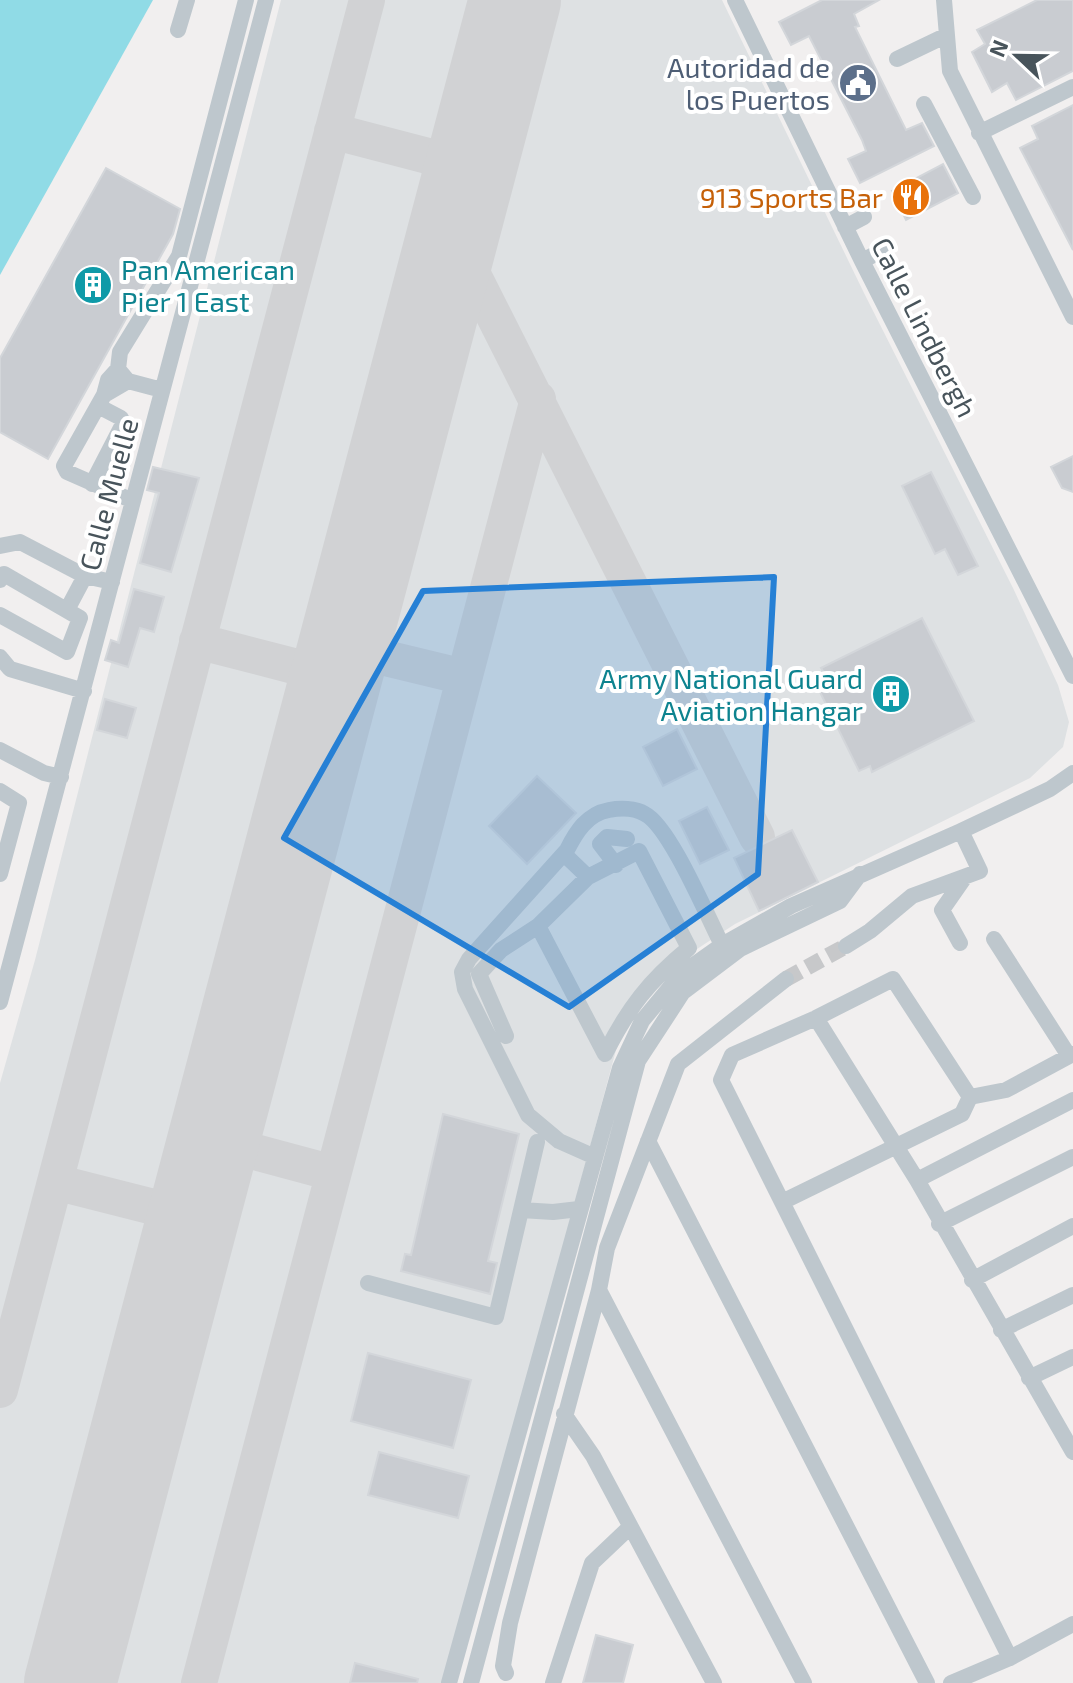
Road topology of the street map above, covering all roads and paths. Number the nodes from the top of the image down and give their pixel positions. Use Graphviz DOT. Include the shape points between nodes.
graph roads {
  1 [pos="187,0"];
  2 [pos="246,0"];
  3 [pos="266,0"];
  4 [pos="735,0"];
  5 [pos="944,0"];
  6 [pos="178,30"];
  7 [pos="945,36"];
  8 [pos="897,59"];
  9 [pos="1073,87"];
  10 [pos="924,104"];
  11 [pos="979,133"];
  12 [pos="973,197"];
  13 [pos="864,217"];
  14 [pos="845,227"];
  15 [pos="881,251"];
  16 [pos="862,261"];
  17 [pos="1073,317"];
  18 [pos="123,375"];
  19 [pos="162,390"];
  20 [pos="101,400"];
  21 [pos="92,484"];
  22 [pos="133,501"];
  23 [pos="0,546"];
  24 [pos="85,576"];
  25 [pos="0,580"];
  26 [pos="112,582"];
  27 [pos="68,608"];
  28 [pos="0,615"];
  29 [pos="3,665"];
  30 [pos="1073,676"];
  31 [pos="84,691"];
  32 [pos="2,757"];
  33 [pos="1073,773"];
  34 [pos="61,777"];
  35 [pos="0,791"];
  36 [pos="961,831"];
  37 [pos="627,839"];
  38 [pos="564,854"];
  39 [pos="616,865"];
  40 [pos="861,872"];
  41 [pos="0,874"];
  42 [pos="588,877"];
  43 [pos="965,877"];
  44 [pos="538,926"];
  45 [pos="994,939"];
  46 [pos="960,943"];
  47 [pos="722,945"];
  48 [pos="846,946"];
  49 [pos="6,956"];
  50 [pos="786,979"];
  51 [pos="0,1002"];
  52 [pos="816,1018"];
  53 [pos="506,1036"];
  54 [pos="1071,1055"];
  55 [pos="970,1097"];
  56 [pos="1073,1100"];
  57 [pos="648,1141"];
  58 [pos="537,1142"];
  59 [pos="896,1146"];
  60 [pos="595,1157"];
  61 [pos="1073,1157"];
  62 [pos="917,1180"];
  63 [pos="782,1202"];
  64 [pos="579,1209"];
  65 [pos="521,1210"];
  66 [pos="939,1224"];
  67 [pos="1073,1226"];
  68 [pos="972,1280"];
  69 [pos="368,1283"];
  70 [pos="599,1290"];
  71 [pos="1073,1295"];
  72 [pos="1001,1330"];
  73 [pos="1073,1357"];
  74 [pos="1029,1378"];
  75 [pos="564,1414"];
  76 [pos="1071,1445"];
  77 [pos="630,1527"];
  78 [pos="1073,1624"];
  79 [pos="1010,1658"];
  80 [pos="506,1673"];
  81 [pos="449,1683"];
  82 [pos="471,1683"];
  83 [pos="553,1683"];
  84 [pos="714,1683"];
  85 [pos="804,1683"];
  86 [pos="927,1683"];
  87 [pos="951,1683"];
  1 -- 6 [label="street"];
  2 -- 18 [label="street" via="179,256 120,352"];
  3 -- 19 [label="street, Calle Muelle"];
  4 -- 14 [label="street, Calle Lindbergh"];
  5 -- 7 [label="street"];
  7 -- 8 [label="street"];
  7 -- 11 [label="street" via="950,71"];
  9 -- 11 [label="street"];
  10 -- 12 [label="street"];
  11 -- 17 [label="street"];
  13 -- 14 [label="street"];
  14 -- 16 [label="street, Calle Lindbergh"];
  15 -- 16 [label="street"];
  16 -- 30 [label="street, Calle Lindbergh"];
  18 -- 19 [label="street"];
  18 -- 20 [label="street" via="108,380"];
  19 -- 22 [label="street, Calle Muelle"];
  20 -- 21 [label="street" via="123,424"];
  20 -- 21 [label="street" via="64,466"];
  21 -- 22 [label="street"];
  22 -- 26 [label="street, Calle Muelle"];
  23 -- 24 [label="street" via="20,542"];
  24 -- 26 [label="street"];
  24 -- 27 [label="street"];
  25 -- 27 [label="street" via="4,574"];
  26 -- 31 [label="street, Calle Muelle"];
  27 -- 28 [label="street" via="80,618 67,652"];
  29 -- 31 [label="street"];
  31 -- 34 [label="street, Calle Muelle"];
  32 -- 34 [label="street"];
  33 -- 36 [label="street"];
  34 -- 49 [label="street, Calle Muelle"];
  35 -- 41 [label="street" via="19,803"];
  36 -- 40 [label="street"];
  36 -- 43 [label="street" via="980,871"];
  37 -- 39 [label="street" via="607,837 600,844"];
  38 -- 42 [label="street"];
  38 -- 47 [label="street" via="577,829 599,812 619,808 644,813 662,828"];
  38 -- 60 [label="street" via="462,972 465,989 528,1115 559,1141"];
  39 -- 42 [label="street"];
  39 -- 44 [label="street" via="639,851 689,948 628,1009 605,1054"];
  40 -- 47 [label="street"];
  40 -- 82 [label="street" via="840,901 740,949 683,992 638,1061"];
  42 -- 44 [label="street"];
  43 -- 46 [label="street" via="942,910"];
  43 -- 48 [label="street" via="912,896"];
  44 -- 53 [label="street" via="501,950 479,974"];
  45 -- 54 [label="street"];
  47 -- 60 [label="street" via="681,974 642,1021 620,1068"];
  49 -- 51 [label="street, Calle Muelle"];
  50 -- 57 [label="street" via="678,1064"];
  52 -- 55 [label="street" via="893,979"];
  52 -- 59 [label="street"];
  52 -- 63 [label="street" via="732,1055 721,1080"];
  54 -- 55 [label="street" via="1006,1090"];
  55 -- 59 [label="street" via="962,1114"];
  56 -- 62 [label="street"];
  57 -- 70 [label="street" via="607,1248"];
  57 -- 86 [label="street"];
  58 -- 65 [label="street"];
  59 -- 62 [label="street"];
  59 -- 63 [label="street"];
  60 -- 64 [label="street"];
  61 -- 66 [label="street"];
  62 -- 66 [label="street"];
  63 -- 79 [label="street"];
  64 -- 65 [label="street"];
  64 -- 81 [label="street"];
  65 -- 69 [label="street" via="496,1317"];
  66 -- 68 [label="street"];
  67 -- 68 [label="street"];
  68 -- 72 [label="street"];
  70 -- 75 [label="street"];
  70 -- 85 [label="street"];
  71 -- 72 [label="street"];
  72 -- 74 [label="street"];
  73 -- 74 [label="street"];
  74 -- 76 [label="street"];
  75 -- 77 [label="street"];
  75 -- 80 [label="street" via="510,1623"];
  77 -- 83 [label="street" via="592,1563"];
  77 -- 84 [label="street"];
  78 -- 79 [label="street"];
  79 -- 87 [label="street"];
}
